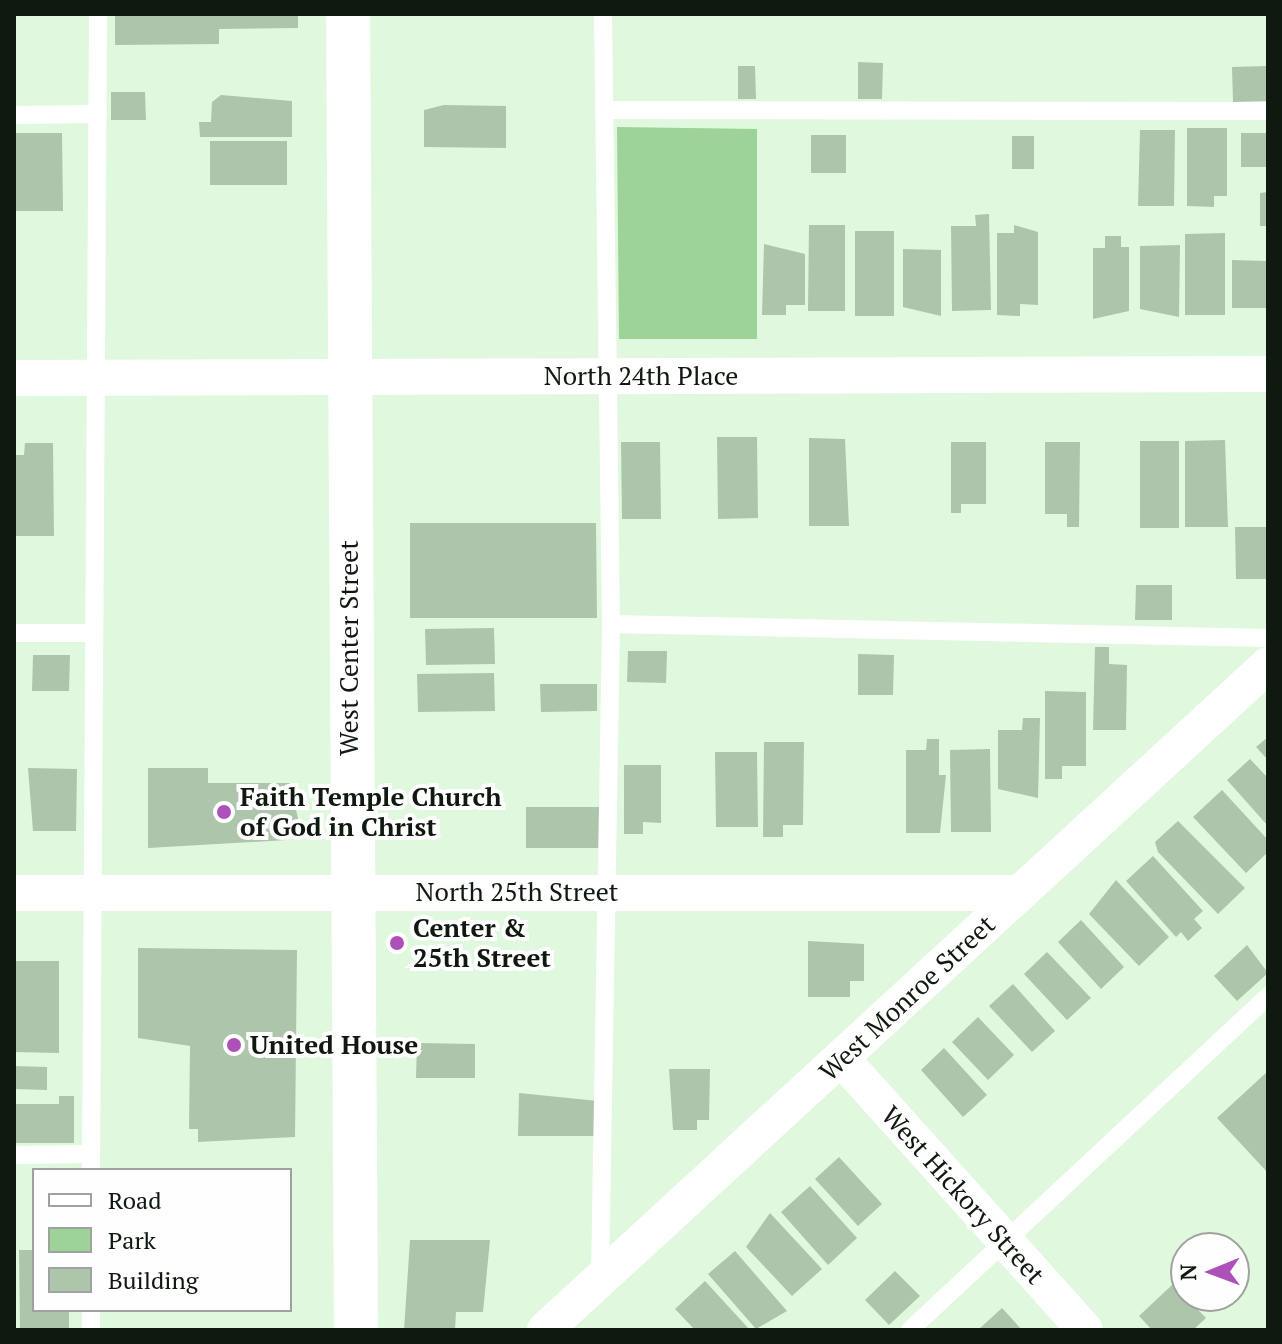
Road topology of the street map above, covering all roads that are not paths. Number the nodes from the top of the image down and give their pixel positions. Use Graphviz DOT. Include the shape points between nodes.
graph roads {
  1 [pos="98,14"];
  2 [pos="348,14"];
  3 [pos="603,14"];
  4 [pos="604,110"];
  5 [pos="1268,111"];
  6 [pos="98,114"];
  7 [pos="14,115"];
  8 [pos="1268,374"];
  9 [pos="606,376"];
  10 [pos="96,377"];
  11 [pos="348,377"];
  12 [pos="14,378"];
  13 [pos="611,624"];
  14 [pos="14,633"];
  15 [pos="94,633"];
  16 [pos="1268,638"];
  17 [pos="1268,665"];
  18 [pos="350,892"];
  19 [pos="603,892"];
  20 [pos="14,893"];
  21 [pos="92,893"];
  22 [pos="1020,893"];
  23 [pos="1268,996"];
  24 [pos="841,1058"];
  25 [pos="14,1155"];
  26 [pos="91,1162"];
  27 [pos="1001,1240"];
  28 [pos="600,1279"];
  29 [pos="356,1330"];
  30 [pos="545,1330"];
  31 [pos="910,1330"];
  32 [pos="1085,1330"];
  1 -- 6 [label="lane"];
  2 -- 11 [label="street, West Center Street"];
  3 -- 4 [label="lane"];
  4 -- 5 [label="lane"];
  4 -- 9 [label="lane"];
  6 -- 7 [label="lane"];
  6 -- 10 [label="lane"];
  8 -- 9 [label="street, North 24th Place"];
  9 -- 11 [label="street, North 24th Place"];
  9 -- 13 [label="lane"];
  10 -- 11 [label="street, North 24th Place"];
  10 -- 12 [label="street, North 24th Place"];
  10 -- 15 [label="lane"];
  11 -- 18 [label="street, West Center Street"];
  13 -- 16 [label="lane"];
  13 -- 19 [label="lane"];
  14 -- 15 [label="lane"];
  15 -- 21 [label="lane"];
  17 -- 22 [label="street, West Monroe Street"];
  18 -- 19 [label="street, North 25th Street"];
  18 -- 21 [label="street, North 25th Street"];
  18 -- 29 [label="street, West Center Street"];
  19 -- 22 [label="street, North 25th Street"];
  19 -- 28 [label="lane"];
  20 -- 21 [label="street, North 25th Street"];
  21 -- 26 [label="lane"];
  22 -- 24 [label="street, West Monroe Street"];
  23 -- 27 [label="lane"];
  24 -- 27 [label="street, West Hickory Street"];
  24 -- 28 [label="street, West Monroe Street"];
  25 -- 26 [label="lane"];
  27 -- 31 [label="lane"];
  27 -- 32 [label="street, West Hickory Street"];
  28 -- 30 [label="street, West Monroe Street"];
}
